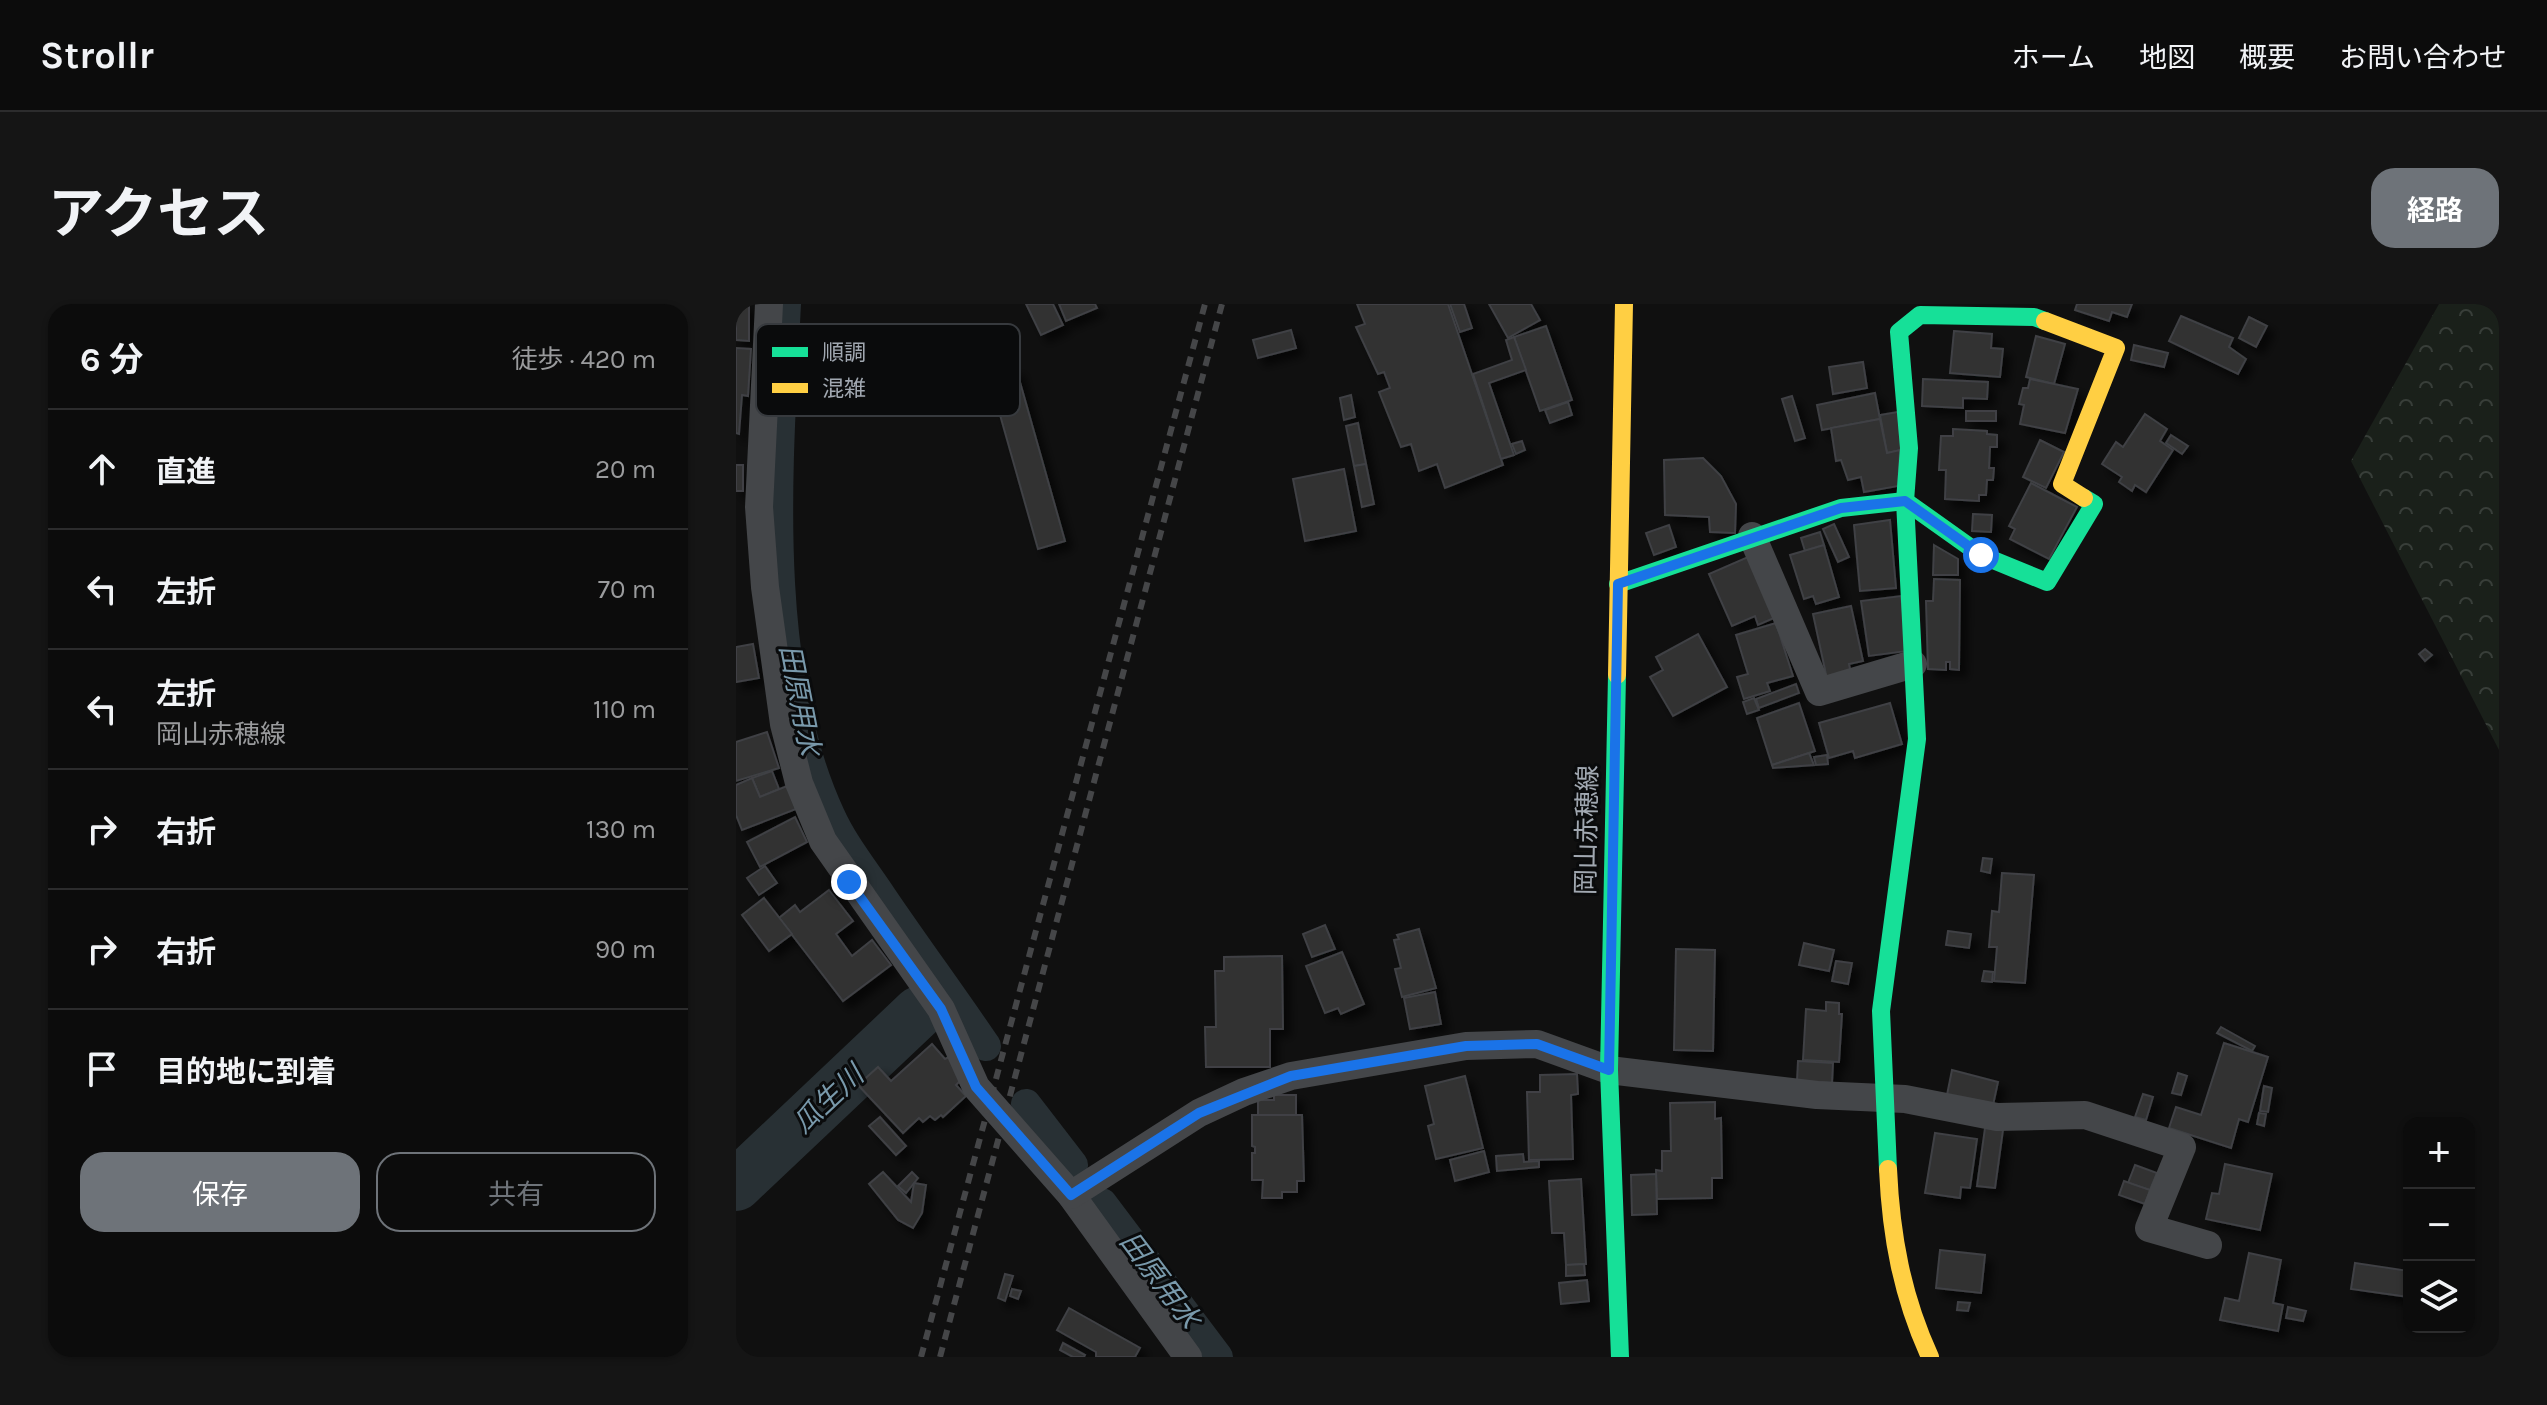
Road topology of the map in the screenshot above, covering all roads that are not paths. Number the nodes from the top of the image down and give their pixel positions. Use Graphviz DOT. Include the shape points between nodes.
graph roads {
  1 [pos="769,304"];
  2 [pos="1624,304"];
  3 [pos="2036,310"];
  4 [pos="766,324"];
  5 [pos="756,396"];
  6 [pos="749,446"];
  7 [pos="1905,501"];
  8 [pos="1752,536"];
  9 [pos="1618,584"];
  10 [pos="1913,664"];
  11 [pos="1609,1070"];
  12 [pos="1885,1098"];
  13 [pos="1071,1195"];
  14 [pos="2208,1245"];
  15 [pos="1188,1357"];
  16 [pos="1620,1357"];
  17 [pos="1930,1357"];
  1 -- 4 [label="street"];
  2 -- 9 [label="street, 岡山赤穂線"];
  3 -- 7 [label="street" via="1920,315 1899,332 1909,448"];
  3 -- 7 [label="street" via="2116,348 2062,484 2094,504 2047,582 1981,555"];
  5 -- 6 [label="street"];
  6 -- 13 [label="street" via="784,724 817,827 849,882 941,1009 976,1087"];
  7 -- 8 [label="street" via="1841,508"];
  7 -- 10 [label="street"];
  8 -- 9 [label="street"];
  8 -- 10 [label="street" via="1819,692"];
  9 -- 11 [label="street, 岡山赤穂線"];
  10 -- 12 [label="street" via="1917,739 1881,1011"];
  11 -- 12 [label="street"];
  11 -- 13 [label="street" via="1537,1044 1466,1046 1291,1076 1199,1113"];
  11 -- 16 [label="street, 岡山赤穂線"];
  12 -- 14 [label="street" via="1997,1117 2085,1115 2182,1147 2149,1228"];
  12 -- 17 [label="street" via="1891,1232 1911,1316"];
  13 -- 15 [label="street"];
}
